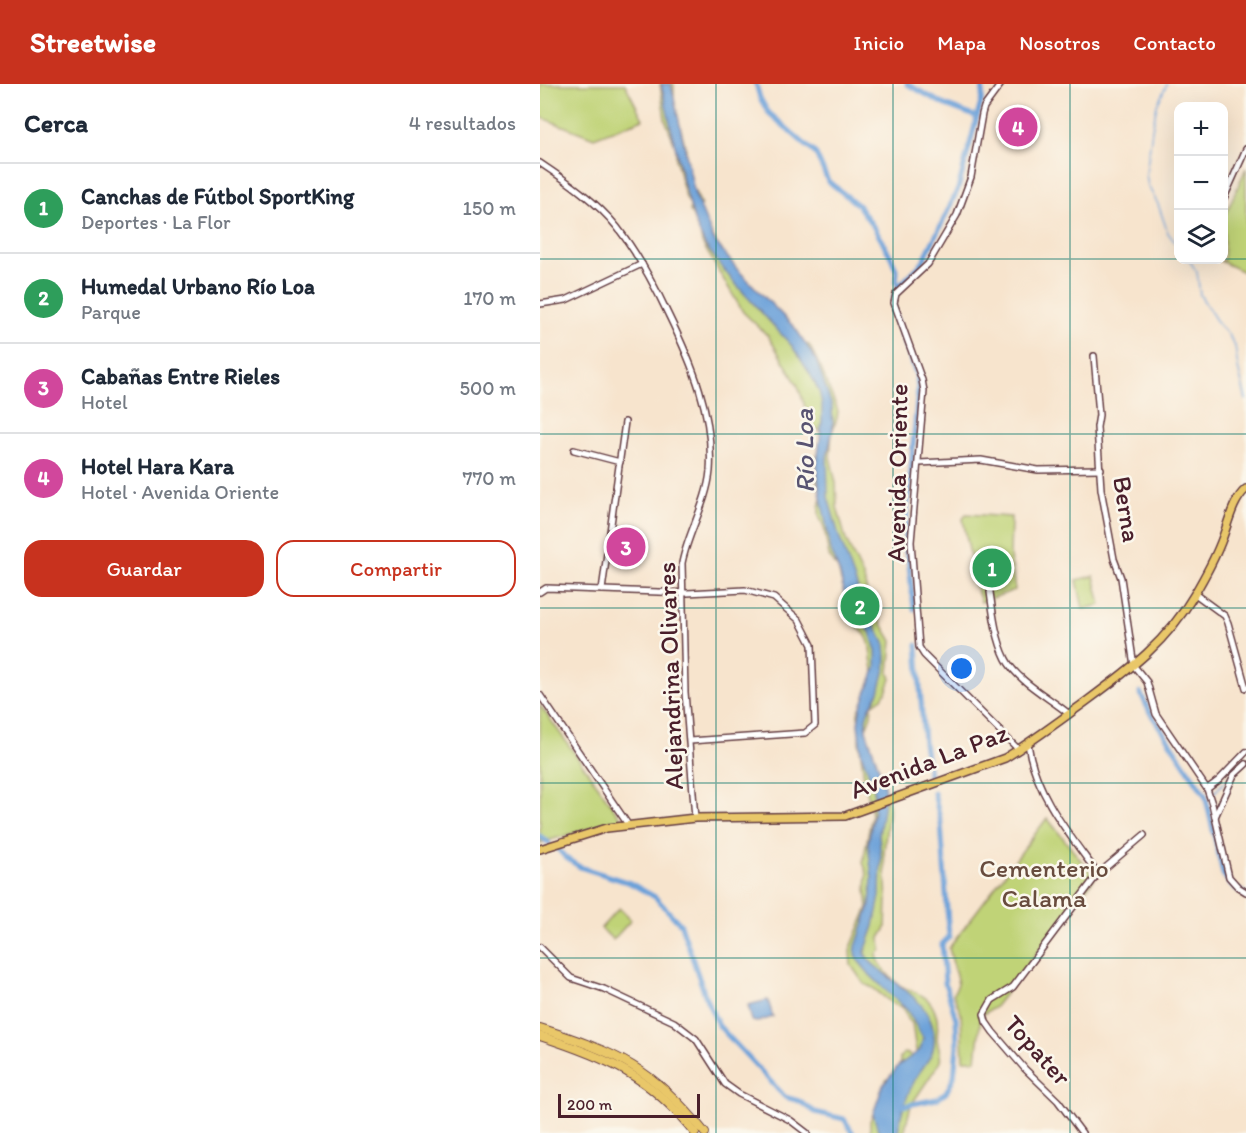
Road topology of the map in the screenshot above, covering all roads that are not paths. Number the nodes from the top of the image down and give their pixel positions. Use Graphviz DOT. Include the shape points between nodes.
graph roads {
  1 [pos="1001,84"];
  2 [pos="1246,149"];
  3 [pos="540,164"];
  4 [pos="1228,189"];
  5 [pos="642,264"];
  6 [pos="540,304"];
  7 [pos="1094,356"];
  8 [pos="626,422"];
  9 [pos="574,450"];
  10 [pos="620,462"];
  11 [pos="919,463"];
  12 [pos="1101,470"];
  13 [pos="1246,489"];
  14 [pos="602,590"];
  15 [pos="540,592"];
  16 [pos="990,592"];
  17 [pos="682,593"];
  18 [pos="1195,594"];
  19 [pos="1134,666"];
  20 [pos="1246,688"];
  21 [pos="540,695"];
  22 [pos="1069,714"];
  23 [pos="690,741"];
  24 [pos="1028,744"];
  25 [pos="1018,750"];
  26 [pos="1246,752"];
  27 [pos="1246,764"];
  28 [pos="1207,789"];
  29 [pos="1215,817"];
  30 [pos="695,818"];
  31 [pos="629,826"];
  32 [pos="1144,836"];
  33 [pos="540,849"];
  34 [pos="1098,874"];
  35 [pos="1246,892"];
  36 [pos="540,947"];
  37 [pos="540,1028"];
  38 [pos="540,1036"];
  39 [pos="695,1133"];
  40 [pos="705,1133"];
  41 [pos="807,1133"];
  42 [pos="1082,1133"];
  1 -- 11 [label="street, Avenida Oriente" via="984,106 971,177 957,215 928,264 896,294 894,303 924,391"];
  2 -- 4 [label="street"];
  3 -- 5 [label="street, Alejandrina Olivares" via="598,208 616,226"];
  5 -- 6 [label="street" via="566,300"];
  5 -- 17 [label="street, Alejandrina Olivares" via="684,347 701,392 710,434 710,473 685,548"];
  7 -- 12 [label="street, Berna"];
  8 -- 10 [label="street"];
  9 -- 10 [label="street"];
  10 -- 14 [label="street"];
  11 -- 12 [label="street" via="981,460 1038,470"];
  11 -- 25 [label="street, Avenida Oriente" via="911,542 920,647"];
  12 -- 19 [label="street, Berna" via="1101,489 1121,578"];
  13 -- 18 [label="main road, Avenida La Paz" via="1238,498"];
  14 -- 15 [label="street" via="546,588"];
  14 -- 17 [label="street"];
  16 -- 22 [label="street" via="994,621 1007,661"];
  17 -- 23 [label="street, Alejandrina Olivares"];
  17 -- 23 [label="street" via="745,590 774,598 799,620 812,645 815,725 809,732"];
  18 -- 19 [label="main road, Avenida La Paz" via="1175,625"];
  18 -- 20 [label="street" via="1228,622"];
  19 -- 22 [label="main road, Avenida La Paz"];
  19 -- 28 [label="street" via="1147,682 1156,714"];
  21 -- 31 [label="street"];
  22 -- 24 [label="main road, Avenida La Paz"];
  23 -- 30 [label="street, Alejandrina Olivares"];
  24 -- 25 [label="main road, Avenida La Paz"];
  24 -- 34 [label="street" via="1041,788"];
  25 -- 30 [label="main road, Avenida La Paz" via="985,766 845,816"];
  26 -- 28 [label="street"];
  27 -- 29 [label="street" via="1234,775"];
  28 -- 29 [label="street"];
  29 -- 35 [label="street" via="1229,877"];
  30 -- 31 [label="main road, Avenida La Paz"];
  31 -- 33 [label="main road, Avenida La Paz" via="607,828"];
  32 -- 34 [label="street, Topater"];
  34 -- 42 [label="street, Topater" via="1013,987 992,1000 984,1014 993,1032 1058,1101"];
  36 -- 41 [label="street" via="572,978 675,1022 696,1039 725,1084"];
  37 -- 40 [label="highway" via="598,1048 634,1066 670,1094"];
  38 -- 39 [label="highway" via="596,1055 634,1075 664,1098"];
}
